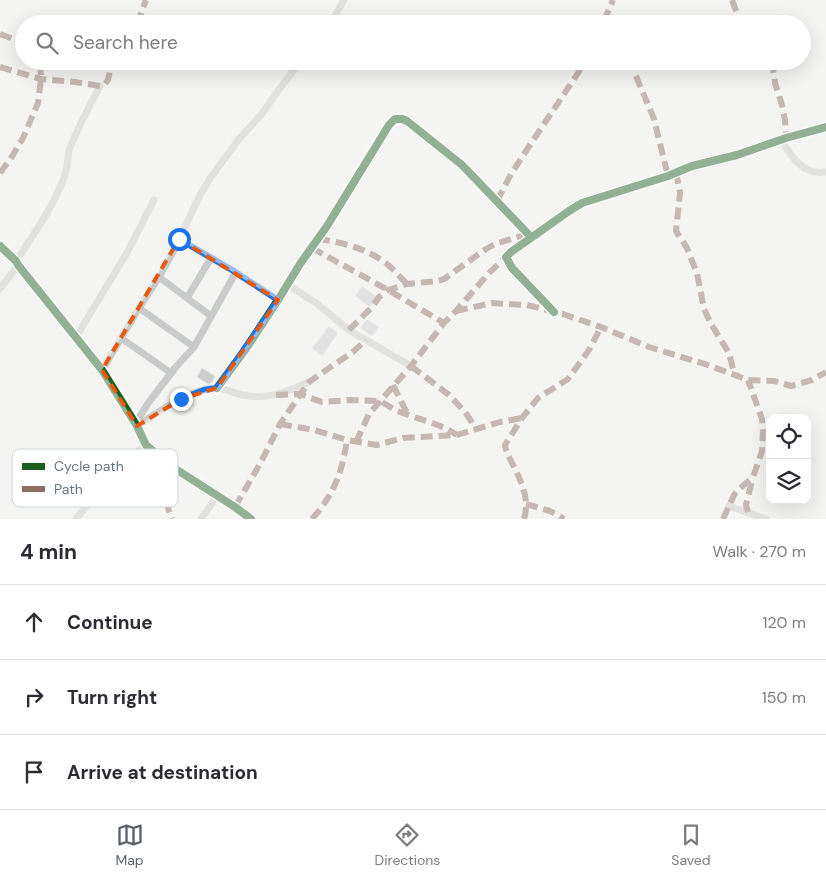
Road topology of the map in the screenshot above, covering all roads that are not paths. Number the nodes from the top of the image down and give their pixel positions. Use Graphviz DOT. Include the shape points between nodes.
graph roads {
  1 [pos="344,0"];
  2 [pos="335,15"];
  3 [pos="294,70"];
  4 [pos="100,86"];
  5 [pos="826,127"];
  6 [pos="781,140"];
  7 [pos="826,172"];
  8 [pos="154,200"];
  9 [pos="532,237"];
  10 [pos="179,239"];
  11 [pos="0,246"];
  12 [pos="211,258"];
  13 [pos="17,263"];
  14 [pos="236,272"];
  15 [pos="159,277"];
  16 [pos="288,284"];
  17 [pos="0,289"];
  18 [pos="187,298"];
  19 [pos="278,300"];
  20 [pos="139,308"];
  21 [pos="554,312"];
  22 [pos="211,316"];
  23 [pos="76,337"];
  24 [pos="121,338"];
  25 [pos="194,347"];
  26 [pos="412,366"];
  27 [pos="102,370"];
  28 [pos="171,373"];
  29 [pos="308,382"];
  30 [pos="217,388"];
  31 [pos="136,425"];
  32 [pos="146,445"];
  33 [pos="140,449"];
  34 [pos="151,449"];
  35 [pos="178,471"];
  36 [pos="217,496"];
  37 [pos="729,506"];
  38 [pos="86,507"];
  39 [pos="76,519"];
  40 [pos="201,519"];
  41 [pos="251,519"];
  42 [pos="766,519"];
  1 -- 2 [label="street"];
  3 -- 10 [label="street" via="211,177"];
  4 -- 13 [label="street" via="69,150 66,173"];
  5 -- 6 [label="street"];
  6 -- 7 [label="street" via="799,165 813,172"];
  6 -- 9 [label="street" via="582,203"];
  8 -- 23 [label="street" via="128,251"];
  9 -- 16 [label="street" via="462,165 407,121 395,119"];
  9 -- 21 [label="street" via="506,257 512,268"];
  10 -- 12 [label="street"];
  10 -- 15 [label="street"];
  11 -- 13 [label="street"];
  12 -- 14 [label="street"];
  12 -- 18 [label="street"];
  13 -- 17 [label="street"];
  13 -- 23 [label="street"];
  14 -- 19 [label="street"];
  14 -- 22 [label="street"];
  15 -- 18 [label="street"];
  15 -- 20 [label="street"];
  16 -- 19 [label="street"];
  16 -- 26 [label="street" via="349,330"];
  18 -- 22 [label="street"];
  19 -- 30 [label="street"];
  20 -- 24 [label="street"];
  20 -- 25 [label="street"];
  22 -- 25 [label="street"];
  23 -- 27 [label="street"];
  24 -- 27 [label="street"];
  24 -- 28 [label="street"];
  25 -- 28 [label="street"];
  27 -- 31 [label="street"];
  28 -- 31 [label="street" via="148,402"];
  29 -- 30 [label="street" via="267,397 241,395"];
  30 -- 31 [label="street" via="181,399"];
  31 -- 32 [label="street"];
  32 -- 33 [label="street"];
  32 -- 34 [label="street"];
  35 -- 36 [label="street"];
  36 -- 40 [label="street"];
  36 -- 41 [label="street"];
  37 -- 42 [label="street"];
  38 -- 39 [label="street"];
}
